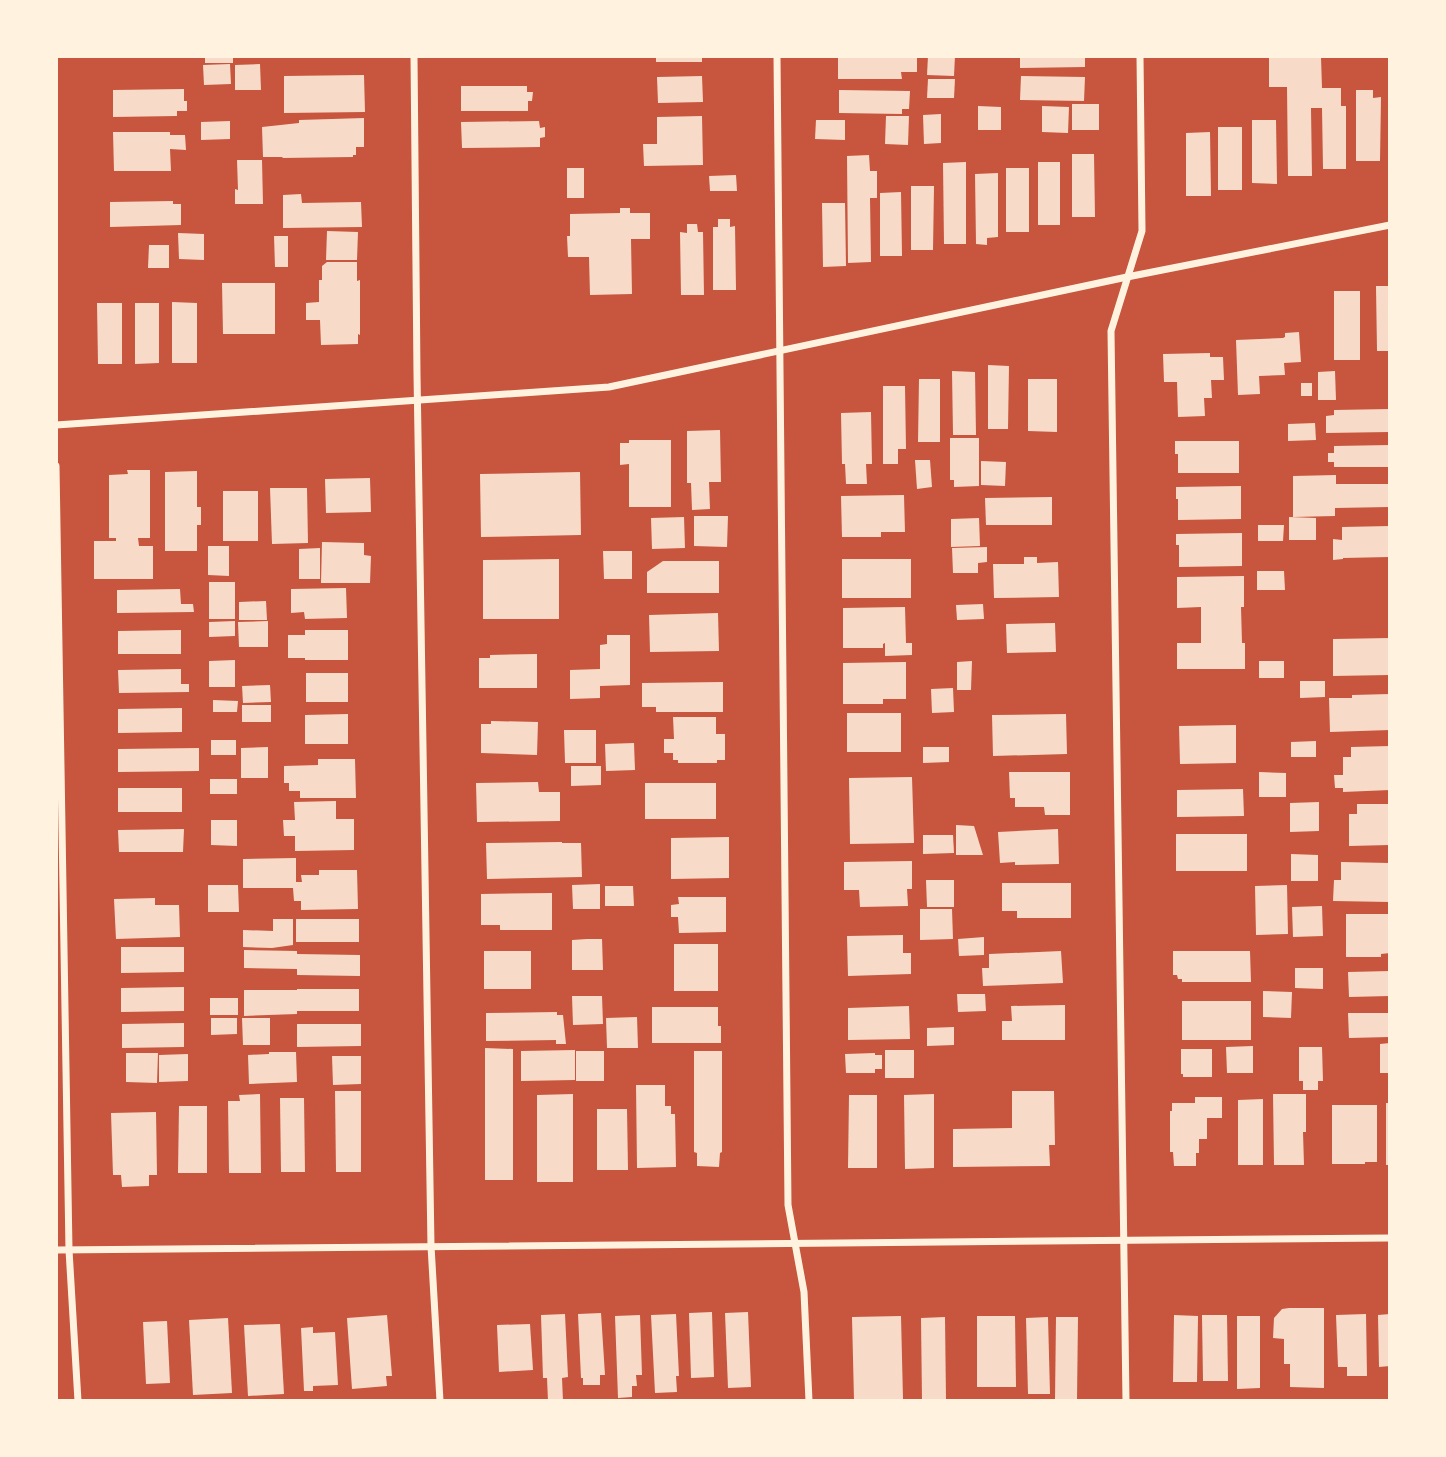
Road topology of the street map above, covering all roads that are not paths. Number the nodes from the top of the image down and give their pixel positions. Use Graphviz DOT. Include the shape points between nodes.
graph roads {
  1 [pos="414,56"];
  2 [pos="777,56"];
  3 [pos="1140,56"];
  4 [pos="1390,225"];
  5 [pos="1127,277"];
  6 [pos="779,350"];
  7 [pos="417,399"];
  8 [pos="56,425"];
  9 [pos="56,466"];
  10 [pos="1390,1238"];
  11 [pos="1124,1240"];
  12 [pos="794,1244"];
  13 [pos="431,1246"];
  14 [pos="56,1250"];
  15 [pos="69,1250"];
  16 [pos="78,1401"];
  17 [pos="440,1401"];
  18 [pos="809,1401"];
  19 [pos="1126,1401"];
  1 -- 7 [label="street"];
  2 -- 6 [label="street"];
  3 -- 5 [label="street" via="1142,231"];
  4 -- 5 [label="street"];
  5 -- 6 [label="street"];
  5 -- 11 [label="street" via="1111,331"];
  6 -- 7 [label="street" via="609,387"];
  6 -- 12 [label="street" via="788,1205"];
  7 -- 8 [label="street"];
  7 -- 13 [label="street"];
  9 -- 15 [label="street"];
  10 -- 11 [label="street"];
  11 -- 12 [label="street"];
  11 -- 19 [label="street"];
  12 -- 13 [label="street"];
  12 -- 18 [label="street" via="804,1292"];
  13 -- 15 [label="street"];
  13 -- 17 [label="street"];
  14 -- 15 [label="street"];
  15 -- 16 [label="street"];
}
